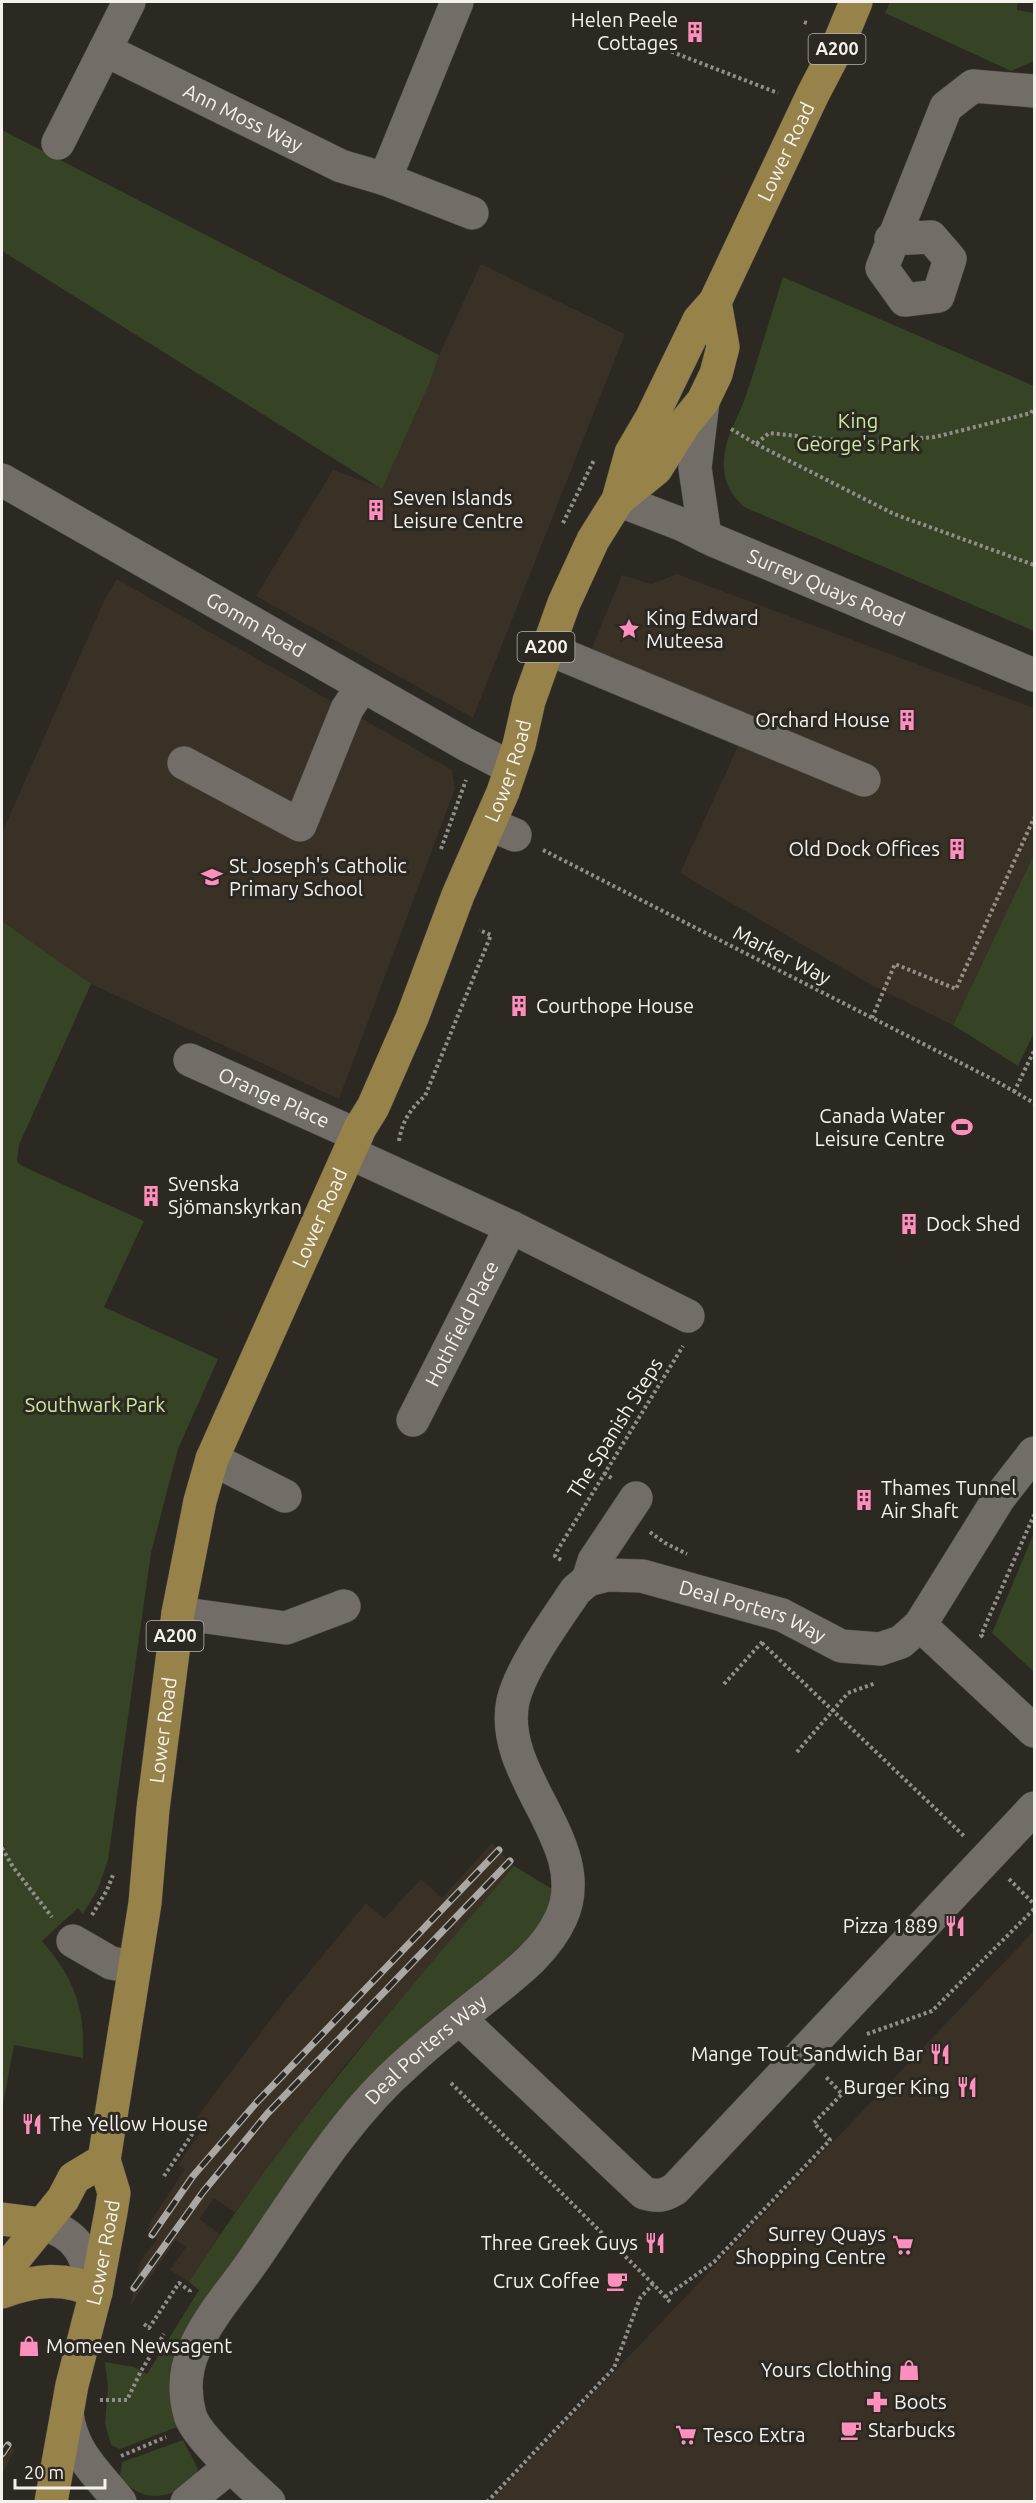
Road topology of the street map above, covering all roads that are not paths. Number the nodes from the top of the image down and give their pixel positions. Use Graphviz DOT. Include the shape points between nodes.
graph roads {
  1 [pos="129,2"];
  2 [pos="457,2"];
  3 [pos="856,2"];
  4 [pos="105,50"];
  5 [pos="1035,91"];
  6 [pos="58,143"];
  7 [pos="385,180"];
  8 [pos="472,213"];
  9 [pos="891,239"];
  10 [pos="715,302"];
  11 [pos="703,401"];
  12 [pos="2,480"];
  13 [pos="618,500"];
  14 [pos="705,536"];
  15 [pos="546,648"];
  16 [pos="1035,675"];
  17 [pos="362,686"];
  18 [pos="184,763"];
  19 [pos="511,768"];
  20 [pos="864,780"];
  21 [pos="190,1060"];
  22 [pos="353,1144"];
  23 [pos="511,1227"];
  24 [pos="689,1326"];
  25 [pos="413,1420"];
  26 [pos="1035,1453"];
  27 [pos="212,1459"];
  28 [pos="285,1496"];
  29 [pos="636,1498"];
  30 [pos="588,1580"];
  31 [pos="344,1606"];
  32 [pos="178,1613"];
  33 [pos="920,1625"];
  34 [pos="1035,1731"];
  35 [pos="1035,1808"];
  36 [pos="73,1941"];
  37 [pos="133,1967"];
  38 [pos="460,2019"];
  39 [pos="104,2160"];
  40 [pos="2,2219"];
  41 [pos="42,2224"];
  42 [pos="2,2274"];
  43 [pos="2,2292"];
  44 [pos="96,2292"];
  45 [pos="67,2413"];
  46 [pos="231,2466"];
  47 [pos="51,2502"];
  48 [pos="120,2502"];
  49 [pos="187,2502"];
  50 [pos="269,2502"];
  1 -- 4 [label="street"];
  2 -- 7 [label="street"];
  3 -- 10 [label="main road, Lower Road / A200"];
  4 -- 6 [label="street"];
  4 -- 7 [label="street, Ann Moss Way" via="341,166"];
  5 -- 9 [label="street" via="973,86 946,107"];
  7 -- 8 [label="street, Ann Moss Way"];
  10 -- 11 [label="main road, A200" via="723,347"];
  10 -- 13 [label="main road, A200" via="699,320 631,453"];
  11 -- 13 [label="main road, A200" via="656,469"];
  11 -- 14 [label="street" via="695,468"];
  12 -- 17 [label="street, Gomm Road"];
  13 -- 14 [label="street, Surrey Quays Road"];
  13 -- 15 [label="main road, Lower Road / A200" via="593,540"];
  14 -- 16 [label="street, Surrey Quays Road"];
  15 -- 19 [label="main road, Lower Road / A200"];
  15 -- 20 [label="street"];
  17 -- 18 [label="street" via="347,709 300,825"];
  17 -- 19 [label="street, Gomm Road"];
  19 -- 22 [label="main road, Lower Road / A200" via="502,830 458,895 412,1018"];
  21 -- 22 [label="street, Orange Place"];
  22 -- 23 [label="street"];
  22 -- 27 [label="main road, Lower Road / A200"];
  23 -- 24 [label="street"];
  23 -- 25 [label="street, Hothfield Place"];
  26 -- 33 [label="street, Deal Porters Way" via="999,1498"];
  27 -- 28 [label="street"];
  27 -- 32 [label="main road, Lower Road / A200" via="191,1539"];
  29 -- 30 [label="street, Deal Porters Way" via="594,1561"];
  30 -- 33 [label="street, Deal Porters Way" via="618,1574 642,1576 782,1615 842,1646 880,1649 902,1642"];
  30 -- 38 [label="street, Deal Porters Way" via="561,1612 519,1682 511,1719 522,1764 566,1863 568,1900 541,1950"];
  31 -- 32 [label="street" via="286,1628"];
  32 -- 37 [label="main road, Lower Road / A200" via="145,1903"];
  33 -- 34 [label="street"];
  35 -- 38 [label="street" via="675,2189 665,2195 644,2193"];
  36 -- 37 [label="street" via="111,1963"];
  37 -- 39 [label="main road, Lower Road / A200"];
  38 -- 46 [label="street, Deal Porters Way" via="389,2080 335,2144 195,2347 186,2381 190,2414 194,2424"];
  39 -- 41 [label="main road" via="74,2178"];
  39 -- 44 [label="main road, Lower Road / A200" via="114,2193"];
  40 -- 41 [label="main road"];
  41 -- 42 [label="main road"];
  41 -- 44 [label="street, Lower Road" via="53,2226 80,2246"];
  43 -- 44 [label="main road" via="31,2282 79,2283"];
  44 -- 45 [label="main road, Lower Road / A200"];
  45 -- 47 [label="main road, Lower Road / A200"];
  45 -- 48 [label="street" via="69,2432 76,2446"];
  46 -- 49 [label="street"];
  46 -- 50 [label="street, Deal Porters Way"];
}
